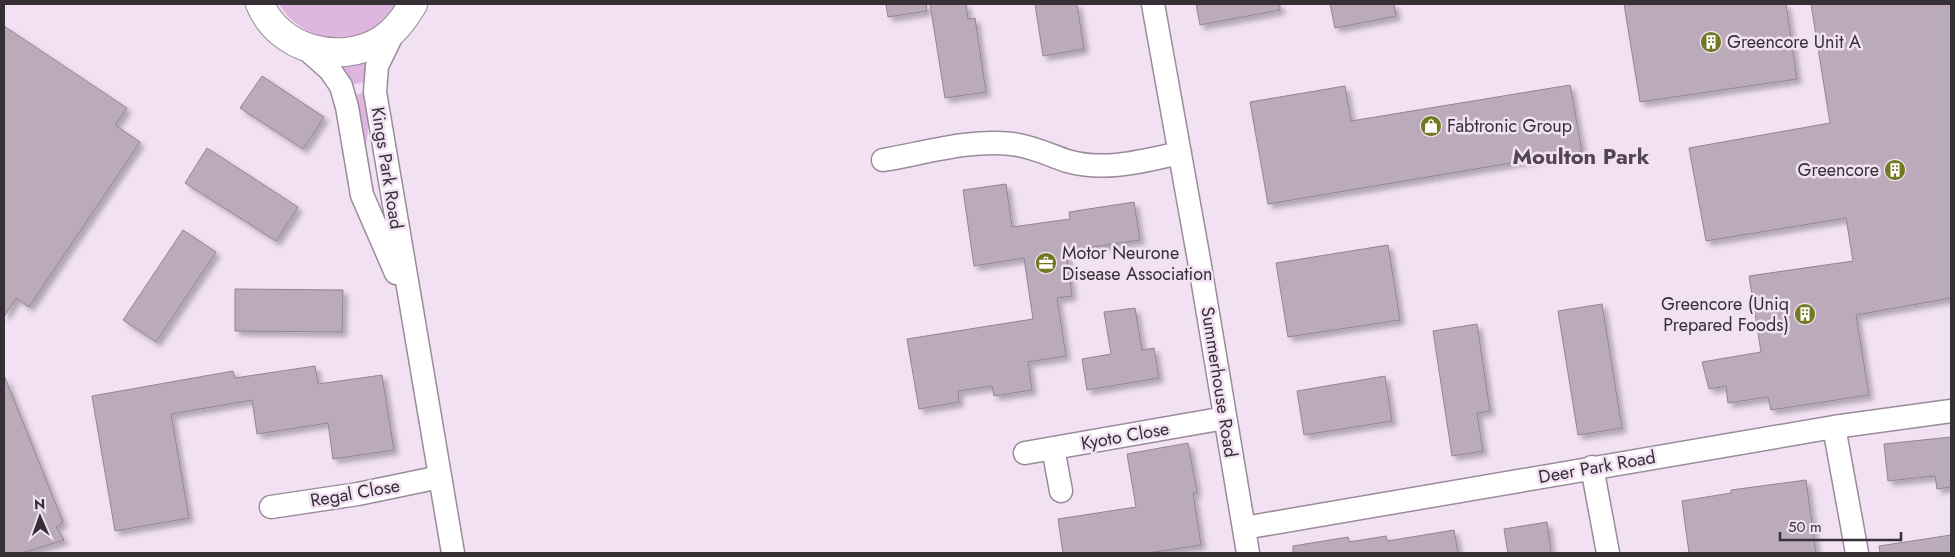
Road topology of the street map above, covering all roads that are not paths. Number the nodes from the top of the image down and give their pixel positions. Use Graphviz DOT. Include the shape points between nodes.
graph roads {
  1 [pos="246,4"];
  2 [pos="413,4"];
  3 [pos="1154,4"];
  4 [pos="265,12"];
  5 [pos="394,30"];
  6 [pos="303,46"];
  7 [pos="1180,153"];
  8 [pos="884,160"];
  9 [pos="412,308"];
  10 [pos="1951,411"];
  11 [pos="1225,418"];
  12 [pos="1834,427"];
  13 [pos="1053,448"];
  14 [pos="1025,453"];
  15 [pos="1592,467"];
  16 [pos="440,478"];
  17 [pos="1061,490"];
  18 [pos="271,507"];
  19 [pos="1244,528"];
  20 [pos="452,553"];
  21 [pos="1248,553"];
  22 [pos="1608,553"];
  23 [pos="1857,553"];
  1 -- 4 [label="main road"];
  2 -- 5 [label="main road"];
  3 -- 7 [label="street, Summerhouse Road"];
  4 -- 6 [label="main road" via="279,30"];
  5 -- 6 [label="main road" via="381,40 351,52 335,53"];
  5 -- 9 [label="street, Kings Park Road" via="377,66 374,92"];
  6 -- 9 [label="street, Kings Park Road" via="330,70 341,86 362,195"];
  7 -- 8 [label="street" via="1136,163 1099,166 1014,144 991,143"];
  7 -- 11 [label="street, Summerhouse Road"];
  9 -- 16 [label="street, Kings Park Road"];
  10 -- 12 [label="street, Deer Park Road"];
  11 -- 13 [label="street, Kyoto Close"];
  11 -- 19 [label="street, Summerhouse Road"];
  12 -- 15 [label="street, Deer Park Road"];
  12 -- 23 [label="street"];
  13 -- 14 [label="street, Kyoto Close"];
  13 -- 17 [label="street"];
  15 -- 19 [label="street, Deer Park Road"];
  15 -- 22 [label="street"];
  16 -- 18 [label="street, Regal Close"];
  16 -- 20 [label="street, Kings Park Road"];
  19 -- 21 [label="street, Summerhouse Road"];
}
